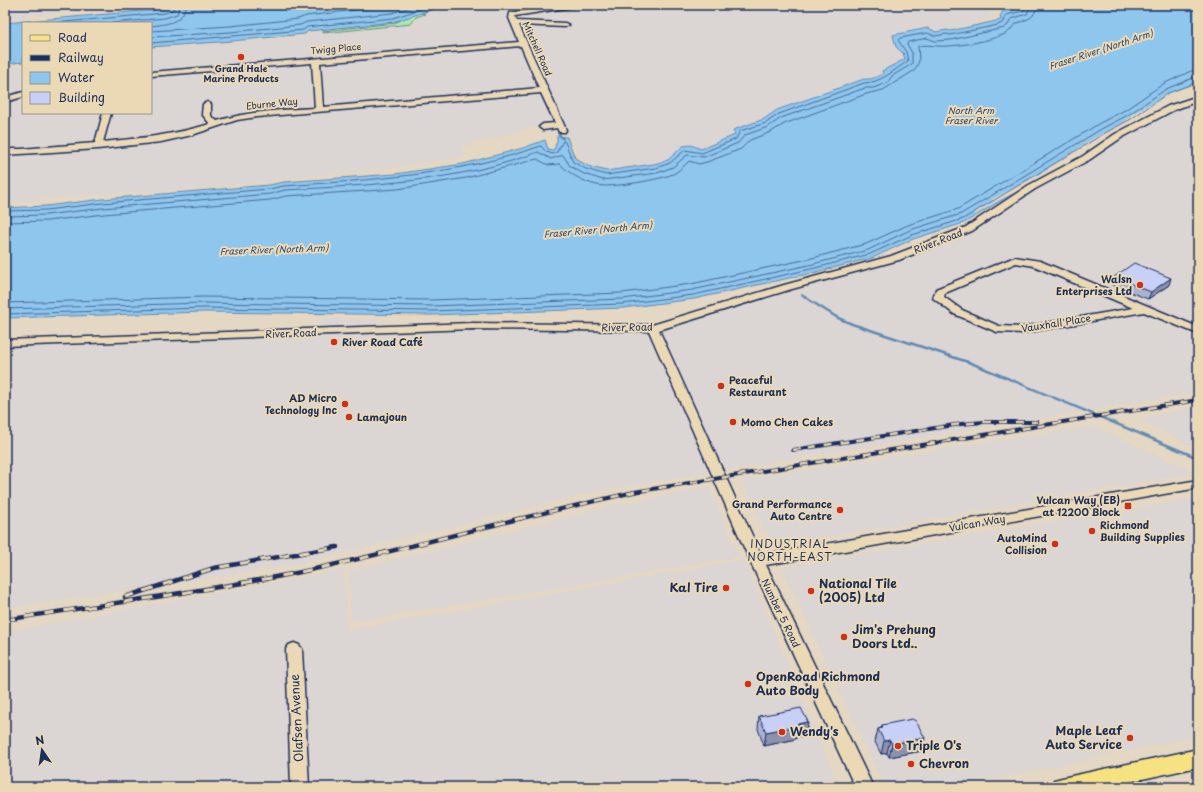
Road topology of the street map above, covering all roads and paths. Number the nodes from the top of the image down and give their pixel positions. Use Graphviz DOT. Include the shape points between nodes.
graph roads {
  1 [pos="573,5"];
  2 [pos="515,24"];
  3 [pos="565,25"];
  4 [pos="523,44"];
  5 [pos="316,60"];
  6 [pos="152,74"];
  7 [pos="544,90"];
  8 [pos="22,94"];
  9 [pos="1198,98"];
  10 [pos="5,100"];
  11 [pos="206,104"];
  12 [pos="319,109"];
  13 [pos="107,114"];
  14 [pos="216,124"];
  15 [pos="543,127"];
  16 [pos="98,146"];
  17 [pos="5,152"];
  18 [pos="1144,309"];
  19 [pos="653,328"];
  20 [pos="1198,331"];
  21 [pos="5,344"];
  22 [pos="1198,484"];
  23 [pos="757,561"];
  24 [pos="294,649"];
  25 [pos="1198,758"];
  26 [pos="1120,781"];
  27 [pos="300,787"];
  28 [pos="864,787"];
  29 [pos="1062,787"];
  1 -- 2 [label="street, Mitchell Road" via="512,14"];
  2 -- 3 [label="street"];
  2 -- 4 [label="street, Mitchell Road"];
  4 -- 5 [label="street, Twigg Place"];
  4 -- 7 [label="street, Mitchell Road"];
  5 -- 6 [label="street, Twigg Place"];
  5 -- 12 [label="street"];
  7 -- 12 [label="street, Eburne Way"];
  7 -- 15 [label="street, Mitchell Road" via="561,128"];
  8 -- 10 [label="street"];
  9 -- 19 [label="street, River Road" via="1171,108 1118,136 1086,158 1032,187 969,229 895,258"];
  11 -- 14 [label="street" via="207,118"];
  12 -- 14 [label="street, Eburne Way" via="243,116"];
  13 -- 16 [label="street"];
  14 -- 16 [label="street, Eburne Way" via="161,140"];
  16 -- 17 [label="street, Eburne Way"];
  18 -- 18 [label="street, Vauxhall Place" via="1036,264 1014,260 940,291 938,298 958,312 997,329 1023,330"];
  18 -- 20 [label="street, Vauxhall Place"];
  19 -- 21 [label="street, River Road" via="472,326"];
  19 -- 23 [label="street, Number 5 Road"];
  22 -- 23 [label="street, Vulcan Way"];
  23 -- 28 [label="street, Number 5 Road"];
  24 -- 27 [label="street, Olafsen Avenue"];
  25 -- 26 [label="main road"];
  26 -- 29 [label="main road"];
}
